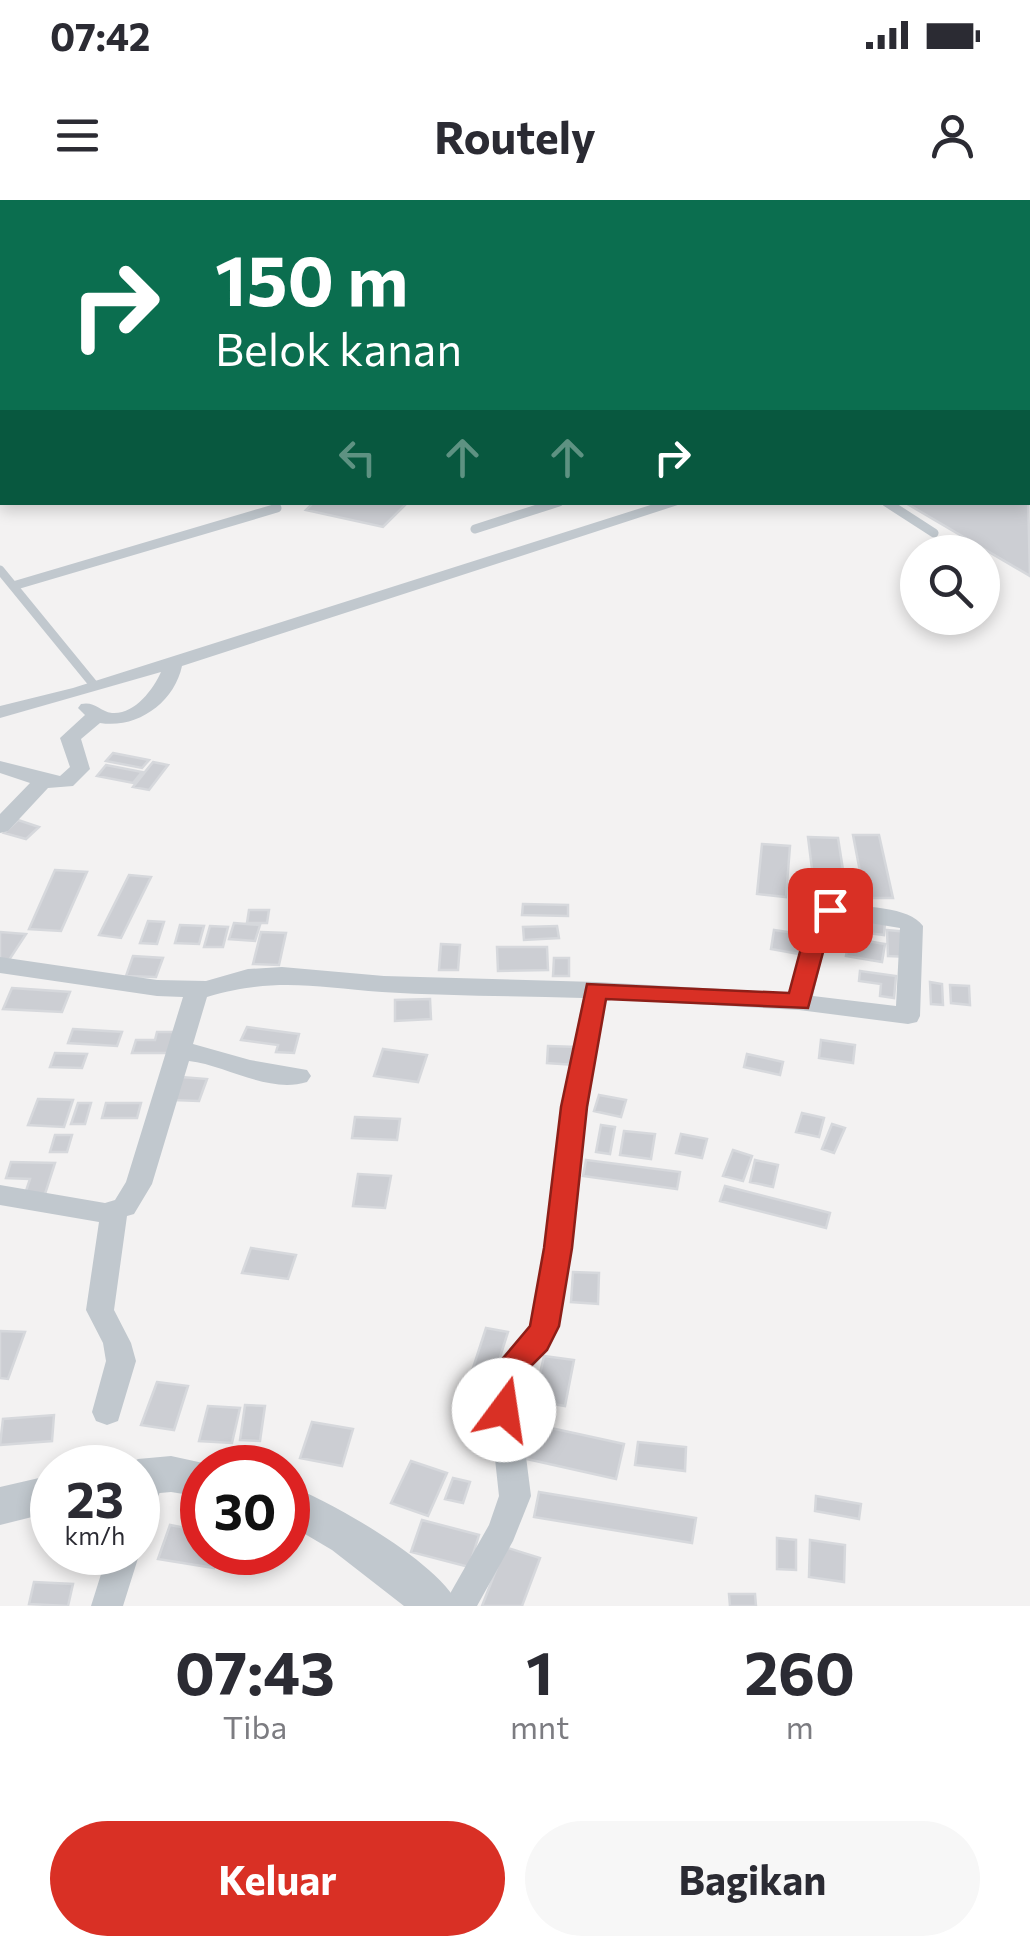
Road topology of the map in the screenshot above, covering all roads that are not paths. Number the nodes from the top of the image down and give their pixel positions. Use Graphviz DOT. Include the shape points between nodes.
graph roads {
  1 [pos="549,505"];
  2 [pos="669,505"];
  3 [pos="891,505"];
  4 [pos="277,508"];
  5 [pos="475,529"];
  6 [pos="934,533"];
  7 [pos="0,570"];
  8 [pos="12,586"];
  9 [pos="173,661"];
  10 [pos="87,688"];
  11 [pos="0,712"];
  12 [pos="96,716"];
  13 [pos="0,767"];
  14 [pos="43,782"];
  15 [pos="0,826"];
  16 [pos="0,964"];
  17 [pos="198,988"];
  18 [pos="596,990"];
  19 [pos="799,1002"];
  20 [pos="180,1050"];
  21 [pos="298,1076"];
  22 [pos="3,1200"];
  23 [pos="114,1213"];
  24 [pos="107,1412"];
  25 [pos="30,1499"];
  26 [pos="0,1506"];
  27 [pos="310,1513"];
  28 [pos="117,1575"];
  29 [pos="107,1606"];
  30 [pos="437,1606"];
  31 [pos="459,1606"];
  1 -- 5 [label="lane"];
  2 -- 9 [label="street"];
  3 -- 6 [label="lane"];
  4 -- 8 [label="lane"];
  7 -- 8 [label="lane"];
  8 -- 10 [label="lane"];
  9 -- 10 [label="street"];
  9 -- 12 [label="street" via="169,682 154,701 129,716"];
  10 -- 11 [label="street"];
  10 -- 12 [label="street"];
  12 -- 14 [label="street" via="70,738 80,760 74,777"];
  13 -- 14 [label="street"];
  14 -- 15 [label="street"];
  16 -- 17 [label="street"];
  17 -- 18 [label="street" via="282,975 446,988"];
  17 -- 20 [label="street"];
  18 -- 19 [label="street"];
  18 -- 31 [label="street" via="544,1326 509,1369 503,1394 515,1496"];
  19 -- 19 [label="street" via="908,1016 912,926 838,911 821,914"];
  20 -- 21 [label="street"];
  20 -- 23 [label="street" via="138,1184"];
  22 -- 23 [label="street"];
  23 -- 24 [label="street" via="100,1310 121,1361"];
  25 -- 26 [label="street"];
  27 -- 30 [label="street"];
  28 -- 29 [label="street"];
}
